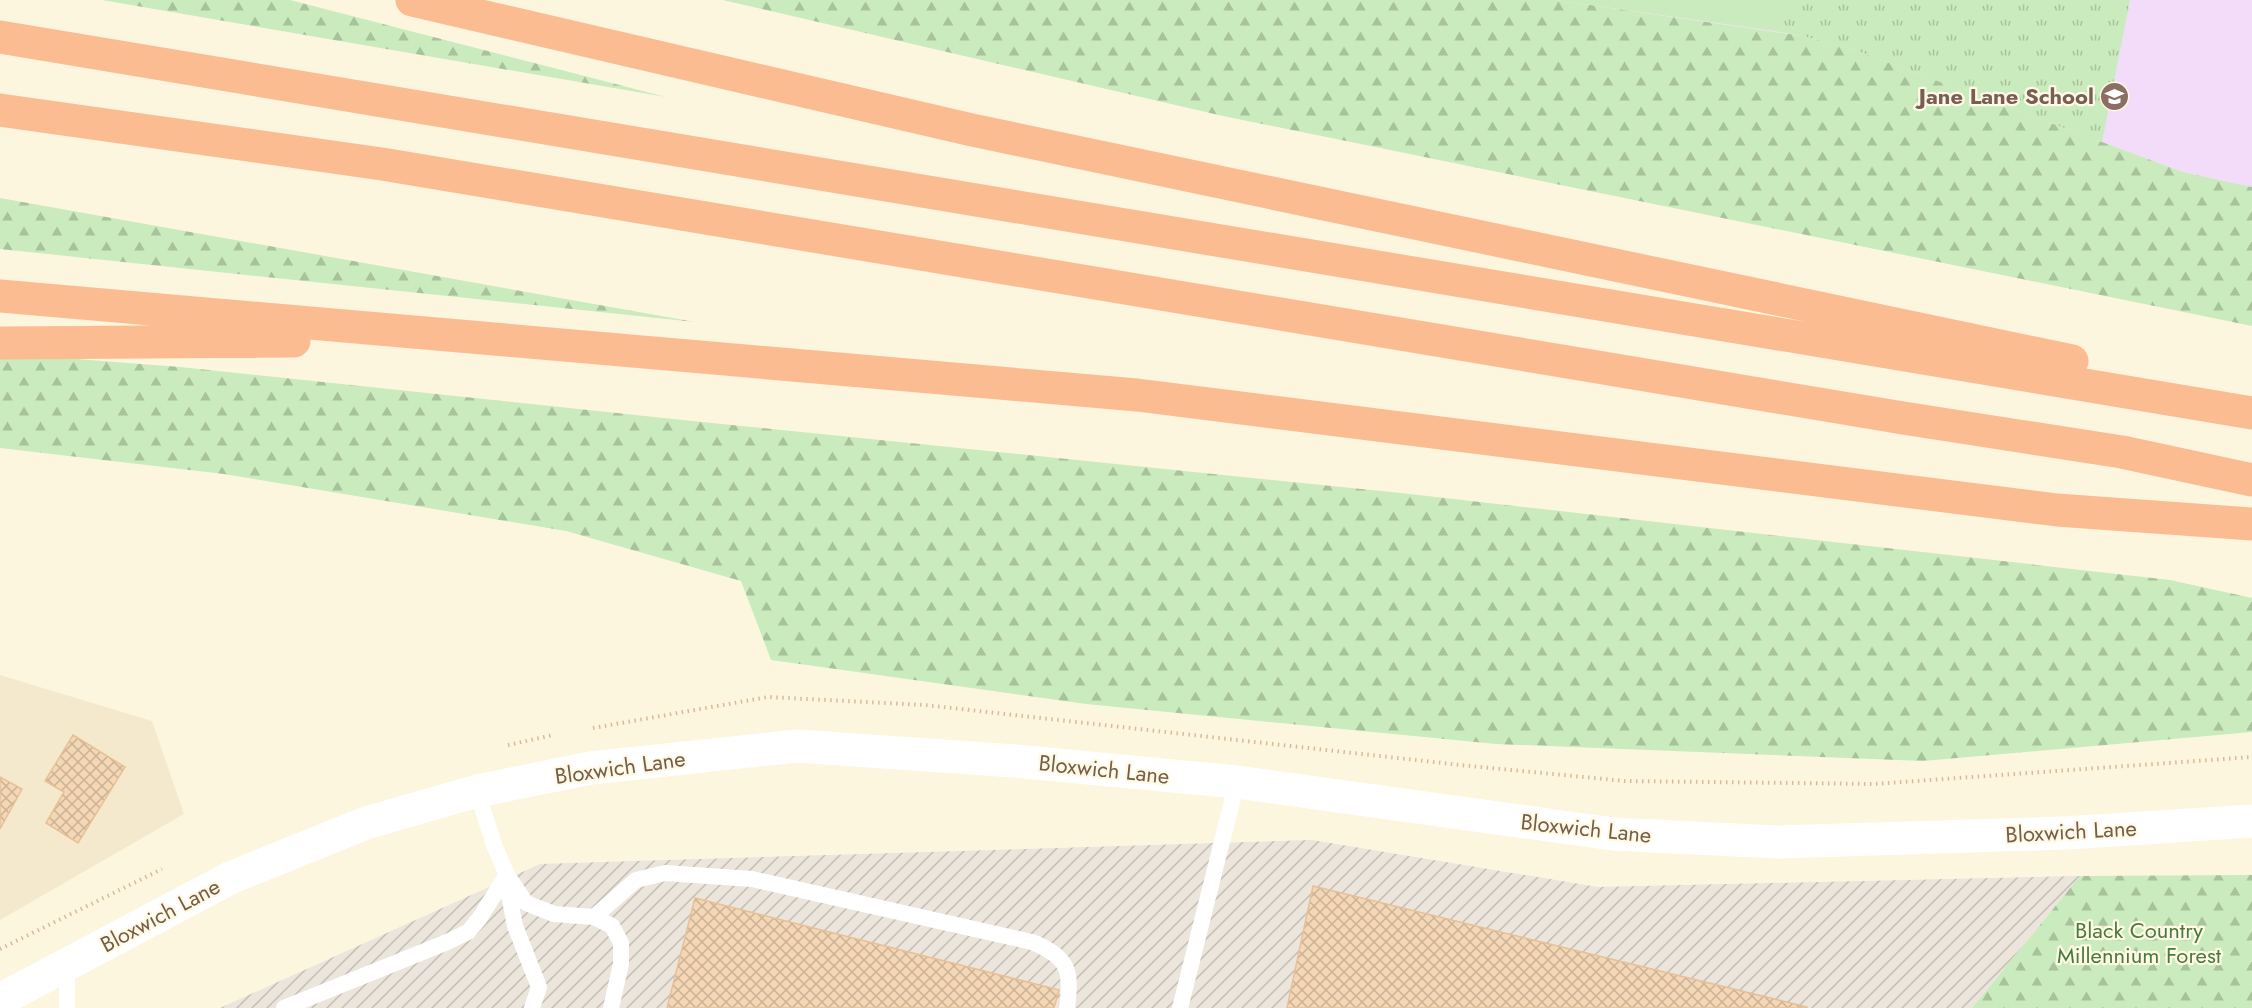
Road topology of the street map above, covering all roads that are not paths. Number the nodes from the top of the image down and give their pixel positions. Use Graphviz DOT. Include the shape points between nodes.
graph roads {
  1 [pos="412,0"];
  2 [pos="0,37"];
  3 [pos="0,110"];
  4 [pos="0,296"];
  5 [pos="494,340"];
  6 [pos="0,343"];
  7 [pos="2252,399"];
  8 [pos="2252,412"];
  9 [pos="2252,480"];
  10 [pos="2252,524"];
  11 [pos="1237,782"];
  12 [pos="477,791"];
  13 [pos="2252,820"];
  14 [pos="506,874"];
  15 [pos="594,917"];
  16 [pos="67,964"];
  17 [pos="0,1000"];
  18 [pos="67,1008"];
  19 [pos="284,1008"];
  20 [pos="532,1008"];
  21 [pos="611,1008"];
  22 [pos="1067,1008"];
  23 [pos="1179,1008"];
  1 -- 7 [label="highway" via="983,133"];
  2 -- 8 [label="highway"];
  3 -- 9 [label="highway" via="382,164 2122,452"];
  4 -- 5 [label="highway"];
  5 -- 6 [label="highway"];
  5 -- 10 [label="highway" via="1137,395 2057,510"];
  11 -- 12 [label="street, Bloxwich Lane" via="797,746 591,768"];
  11 -- 13 [label="street, Bloxwich Lane" via="1613,834 1777,842 2066,833"];
  11 -- 23 [label="lane"];
  12 -- 14 [label="lane"];
  12 -- 16 [label="street, Bloxwich Lane" via="366,823 230,878"];
  14 -- 15 [label="lane" via="526,903 554,914"];
  14 -- 19 [label="lane" via="468,932"];
  14 -- 20 [label="lane" via="515,926 539,987"];
  15 -- 21 [label="lane" via="612,926 621,943 621,964"];
  15 -- 22 [label="lane" via="636,880 665,873 752,879 1048,948 1064,962 1070,984"];
  16 -- 17 [label="street, Bloxwich Lane"];
  16 -- 18 [label="lane"];
}
